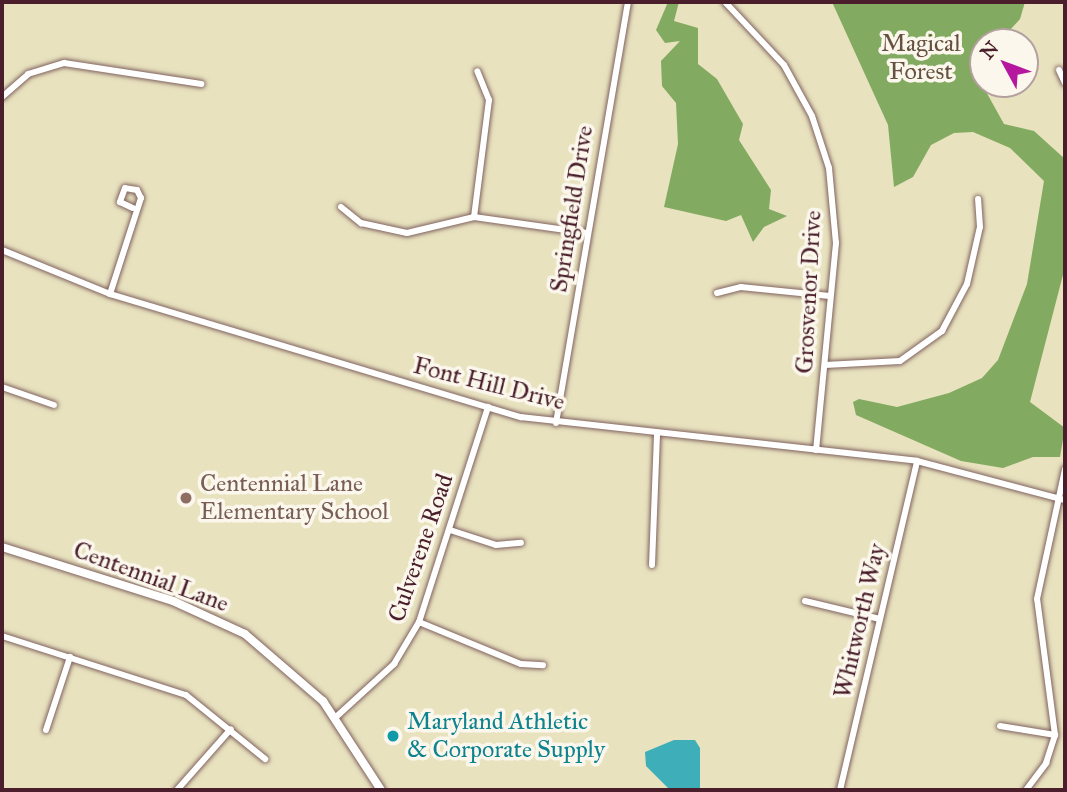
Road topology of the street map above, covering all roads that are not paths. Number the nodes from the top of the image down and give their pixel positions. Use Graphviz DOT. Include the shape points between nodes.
graph roads {
  1 [pos="628,2"];
  2 [pos="725,2"];
  3 [pos="477,71"];
  4 [pos="1059,71"];
  5 [pos="1065,83"];
  6 [pos="201,84"];
  7 [pos="2,97"];
  8 [pos="978,199"];
  9 [pos="341,207"];
  10 [pos="133,208"];
  11 [pos="474,217"];
  12 [pos="587,233"];
  13 [pos="2,250"];
  14 [pos="717,293"];
  15 [pos="110,294"];
  16 [pos="831,296"];
  17 [pos="825,365"];
  18 [pos="2,387"];
  19 [pos="54,405"];
  20 [pos="488,407"];
  21 [pos="556,423"];
  22 [pos="657,434"];
  23 [pos="816,450"];
  24 [pos="917,461"];
  25 [pos="1065,469"];
  26 [pos="1062,498"];
  27 [pos="450,530"];
  28 [pos="521,542"];
  29 [pos="2,547"];
  30 [pos="652,565"];
  31 [pos="804,601"];
  32 [pos="880,619"];
  33 [pos="419,621"];
  34 [pos="2,636"];
  35 [pos="69,657"];
  36 [pos="543,665"];
  37 [pos="336,717"];
  38 [pos="1000,726"];
  39 [pos="231,729"];
  40 [pos="46,730"];
  41 [pos="1055,735"];
  42 [pos="265,760"];
  43 [pos="177,790"];
  44 [pos="382,790"];
  45 [pos="840,790"];
  46 [pos="1026,790"];
  1 -- 12 [label="street, Springfield Drive"];
  2 -- 16 [label="street, Grosvenor Drive" via="784,65 821,142 836,221"];
  3 -- 11 [label="street" via="489,100"];
  4 -- 5 [label="street"];
  6 -- 7 [label="street" via="64,63 28,74"];
  8 -- 17 [label="street" via="980,227 964,292 942,331 900,361"];
  9 -- 11 [label="street" via="361,223 407,233"];
  10 -- 15 [label="street"];
  11 -- 12 [label="street"];
  12 -- 21 [label="street, Springfield Drive"];
  13 -- 15 [label="street, Font Hill Drive"];
  14 -- 16 [label="street" via="741,288"];
  15 -- 20 [label="street, Font Hill Drive"];
  16 -- 17 [label="street, Grosvenor Drive"];
  17 -- 23 [label="street, Grosvenor Drive"];
  18 -- 19 [label="street"];
  20 -- 21 [label="street, Font Hill Drive"];
  20 -- 27 [label="street, Culverene Road"];
  21 -- 22 [label="street, Font Hill Drive"];
  22 -- 23 [label="street, Font Hill Drive"];
  22 -- 30 [label="street"];
  23 -- 24 [label="street, Font Hill Drive"];
  24 -- 26 [label="street, Font Hill Drive"];
  24 -- 32 [label="street, Whitworth Way"];
  25 -- 26 [label="street"];
  26 -- 41 [label="street" via="1037,599"];
  27 -- 28 [label="street" via="496,545"];
  27 -- 33 [label="street, Culverene Road"];
  29 -- 37 [label="street, Centennial Lane" via="222,621 280,659"];
  31 -- 32 [label="street"];
  32 -- 45 [label="street, Whitworth Way"];
  33 -- 36 [label="street" via="521,664"];
  33 -- 37 [label="street, Culverene Road" via="394,664"];
  34 -- 35 [label="street"];
  35 -- 39 [label="street" via="186,695"];
  35 -- 40 [label="street"];
  37 -- 44 [label="street, Centennial Lane"];
  38 -- 41 [label="street"];
  39 -- 42 [label="street"];
  39 -- 43 [label="street"];
  41 -- 46 [label="street" via="1046,763"];
}
